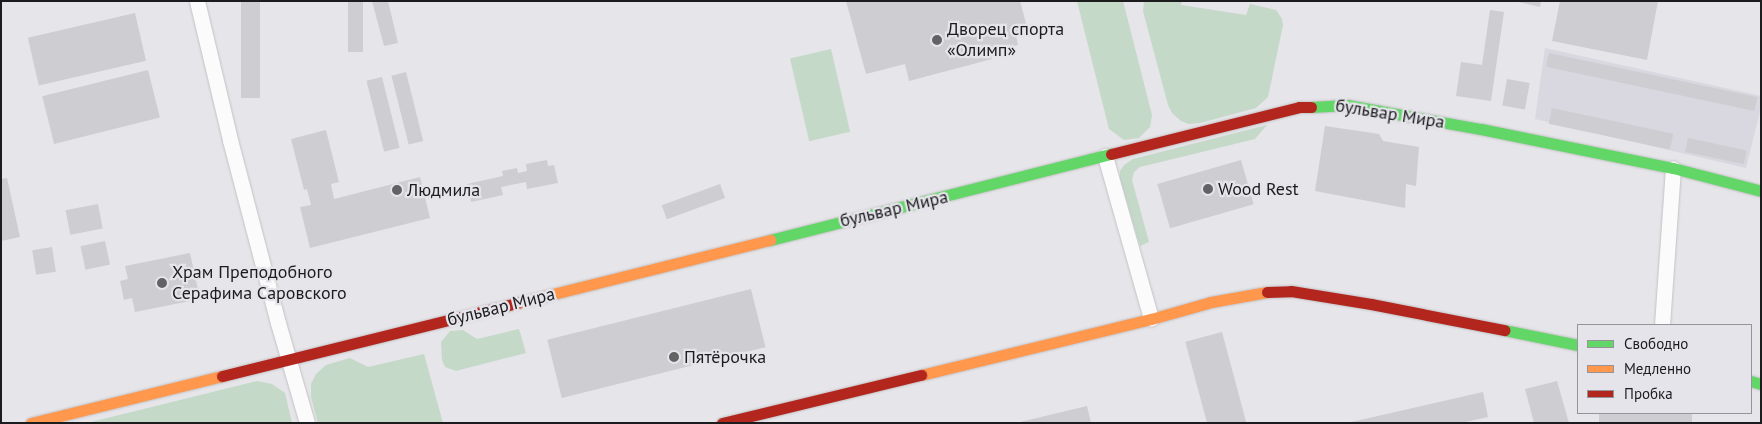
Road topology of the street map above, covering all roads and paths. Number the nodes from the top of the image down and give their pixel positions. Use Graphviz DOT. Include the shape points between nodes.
graph roads {
  1 [pos="196,1"];
  2 [pos="1105,156"];
  3 [pos="1673,168"];
  4 [pos="1761,191"];
  5 [pos="1151,319"];
  6 [pos="1662,324"];
  7 [pos="1577,345"];
  8 [pos="289,360"];
  9 [pos="31,423"];
  10 [pos="307,423"];
  11 [pos="722,423"];
  1 -- 8 [label="street"];
  2 -- 3 [label="street, бульвар Мира" via="1292,109 1336,104"];
  2 -- 5 [label="street"];
  2 -- 8 [label="street, бульвар Мира"];
  3 -- 4 [label="street, бульвар Мира"];
  3 -- 6 [label="street"];
  5 -- 7 [label="street" via="1218,300 1262,292 1291,291"];
  5 -- 11 [label="street"];
  8 -- 9 [label="street, бульвар Мира"];
  8 -- 10 [label="street"];
}
